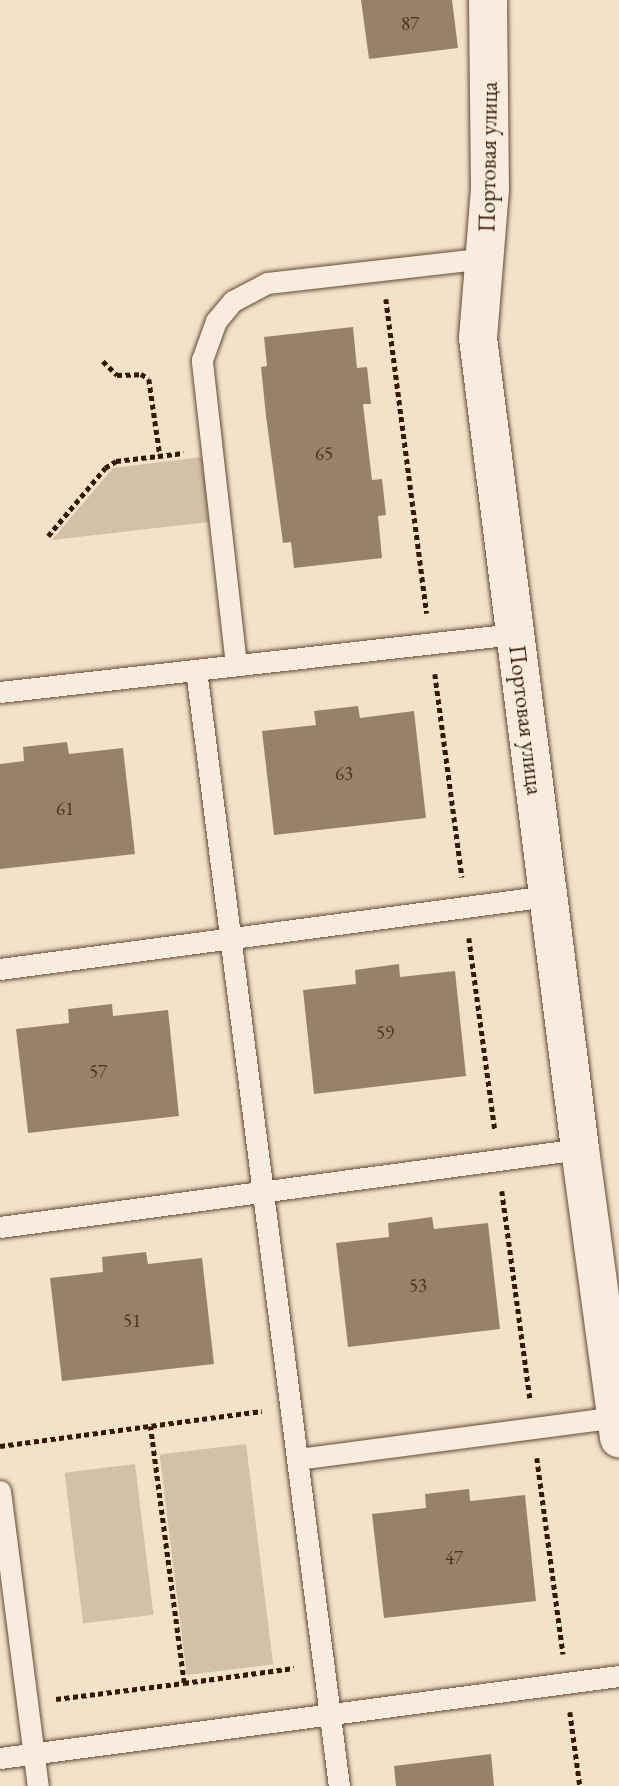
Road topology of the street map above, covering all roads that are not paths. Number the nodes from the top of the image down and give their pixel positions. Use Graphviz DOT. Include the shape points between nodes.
graph roads {
  1 [pos="488,0"];
  2 [pos="486,258"];
  3 [pos="514,634"];
  4 [pos="236,665"];
  5 [pos="196,670"];
  6 [pos="0,692"];
  7 [pos="548,896"];
  8 [pos="230,938"];
  9 [pos="0,969"];
  10 [pos="580,1149"];
  11 [pos="263,1192"];
  12 [pos="603,1195"];
  13 [pos="0,1227"];
  14 [pos="617,1427"];
  15 [pos="298,1459"];
  16 [pos="0,1493"];
  17 [pos="619,1676"];
  18 [pos="330,1714"];
  19 [pos="34,1754"];
  20 [pos="0,1758"];
  21 [pos="38,1786"];
  22 [pos="340,1786"];
  1 -- 2 [label="street, Портовая улица"];
  2 -- 3 [label="street, Портовая улица" via="478,338"];
  2 -- 4 [label="lane" via="267,283 233,301 216,321 202,360"];
  3 -- 4 [label="lane"];
  3 -- 7 [label="street, Портовая улица"];
  4 -- 5 [label="lane"];
  5 -- 6 [label="lane"];
  5 -- 8 [label="lane"];
  7 -- 8 [label="lane"];
  7 -- 10 [label="street, Портовая улица"];
  8 -- 9 [label="lane"];
  8 -- 11 [label="lane"];
  10 -- 11 [label="lane"];
  10 -- 12 [label="street, Портовая улица"];
  11 -- 13 [label="lane"];
  11 -- 15 [label="lane"];
  12 -- 14 [label="street, Портовая улица"];
  14 -- 15 [label="lane" via="534,1428"];
  15 -- 18 [label="lane"];
  16 -- 19 [label="lane"];
  17 -- 18 [label="lane"];
  18 -- 19 [label="lane"];
  18 -- 22 [label="lane"];
  19 -- 20 [label="lane"];
  19 -- 21 [label="lane"];
}
